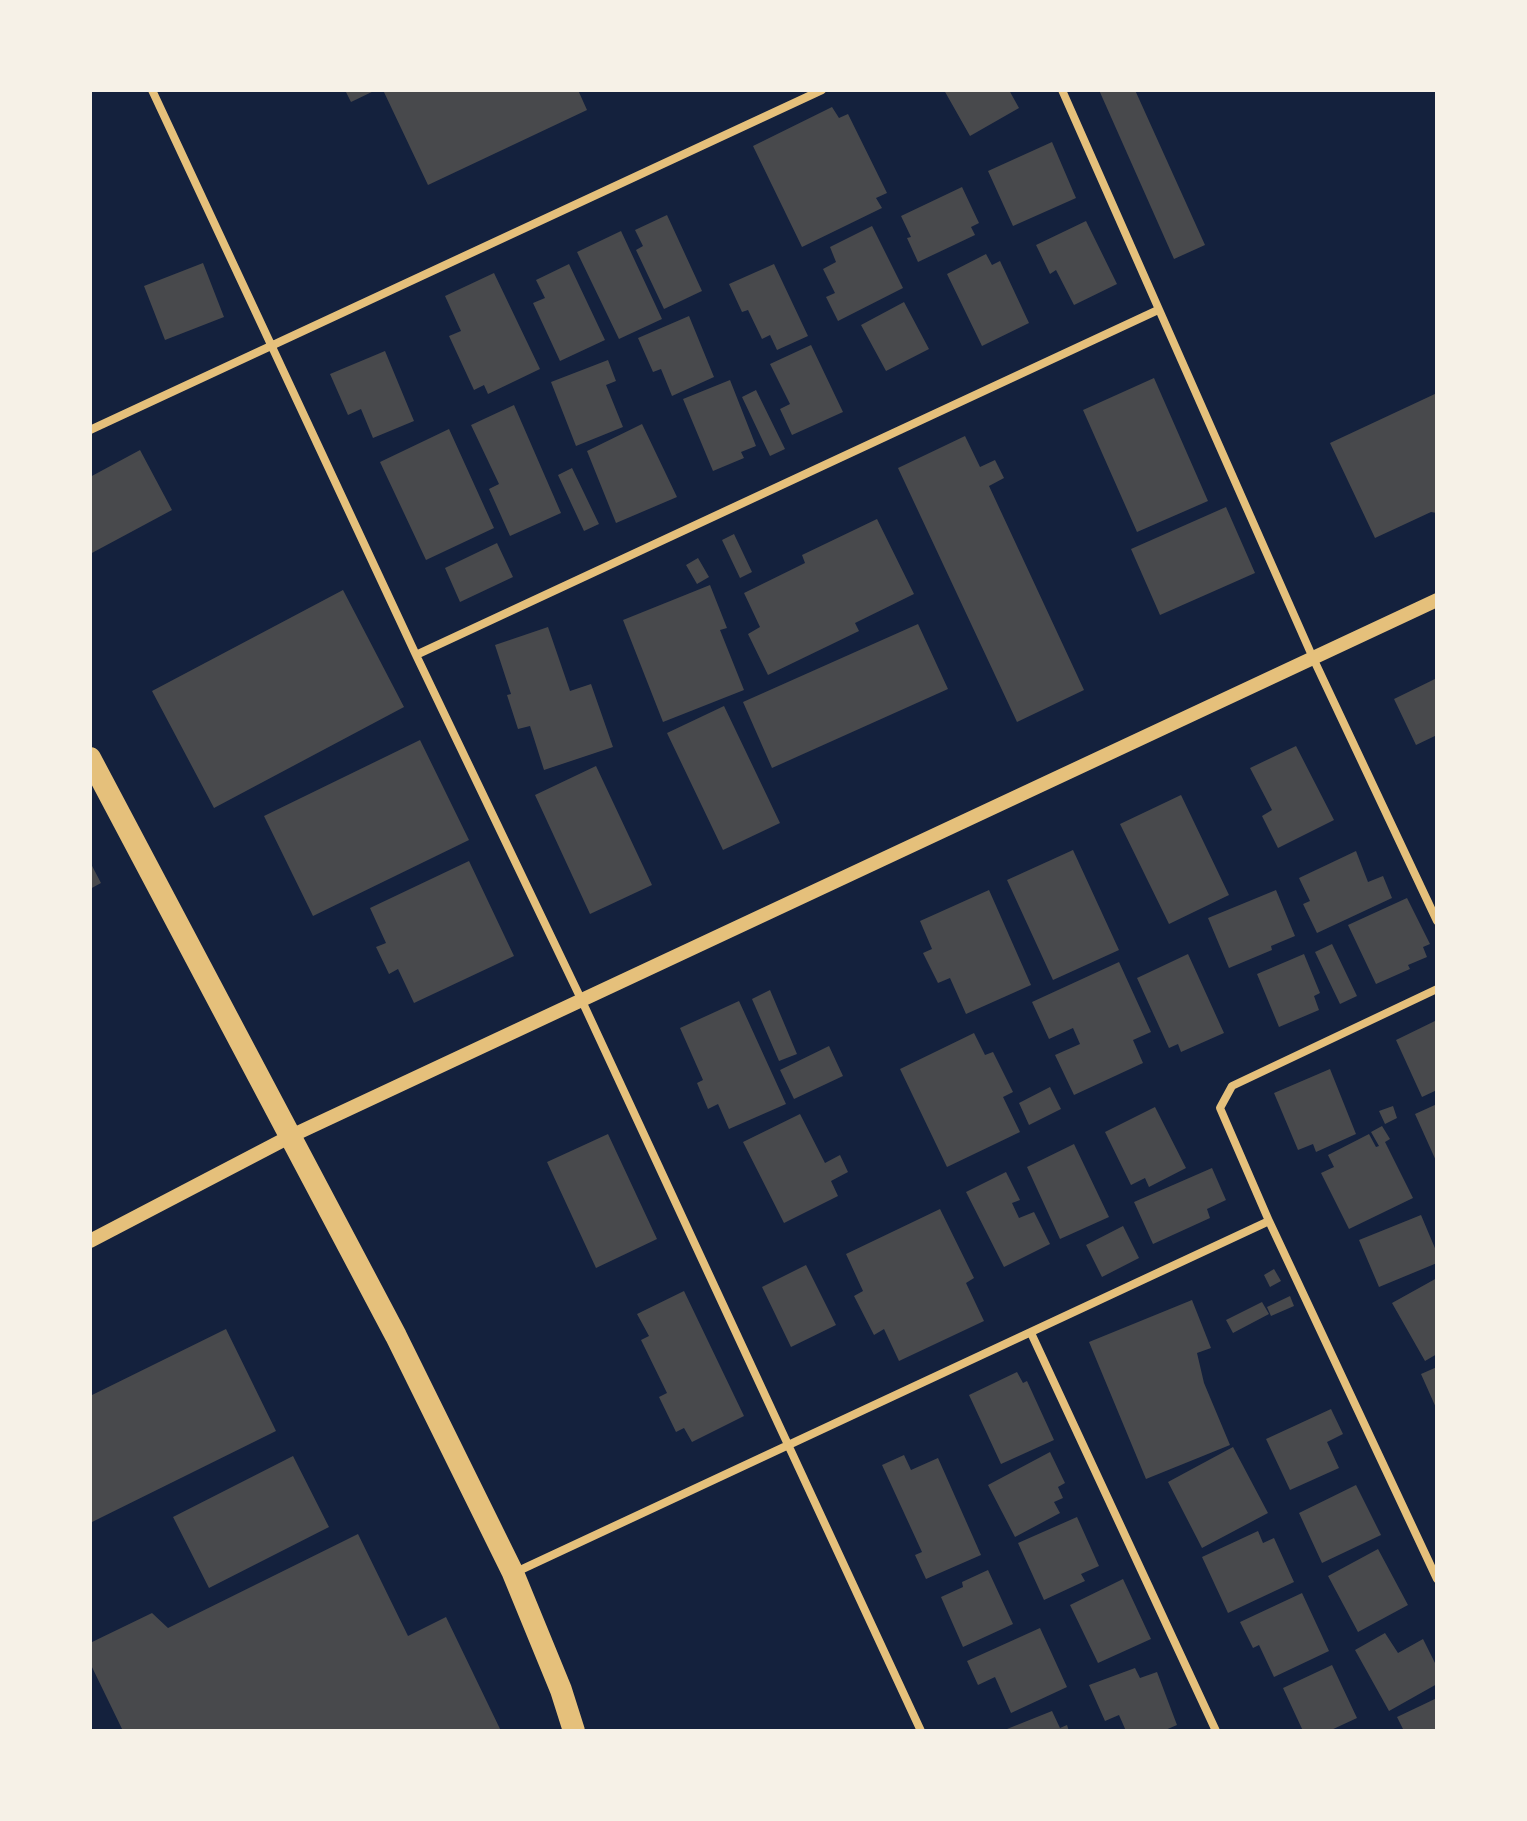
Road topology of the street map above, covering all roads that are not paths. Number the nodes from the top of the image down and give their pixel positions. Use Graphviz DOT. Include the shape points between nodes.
graph roads {
  1 [pos="152,90"];
  2 [pos="822,90"];
  3 [pos="1062,90"];
  4 [pos="1158,310"];
  5 [pos="272,344"];
  6 [pos="90,430"];
  7 [pos="1437,600"];
  8 [pos="416,655"];
  9 [pos="1313,658"];
  10 [pos="90,758"];
  11 [pos="1437,921"];
  12 [pos="1437,989"];
  13 [pos="582,1001"];
  14 [pos="291,1136"];
  15 [pos="1269,1221"];
  16 [pos="90,1241"];
  17 [pos="1031,1333"];
  18 [pos="787,1444"];
  19 [pos="513,1573"];
  20 [pos="1437,1579"];
  21 [pos="574,1731"];
  22 [pos="921,1731"];
  23 [pos="1216,1731"];
  1 -- 5 [label="street"];
  2 -- 5 [label="street"];
  3 -- 4 [label="street"];
  4 -- 8 [label="street"];
  4 -- 9 [label="street"];
  5 -- 6 [label="street"];
  5 -- 8 [label="street"];
  7 -- 9 [label="street"];
  8 -- 13 [label="street"];
  9 -- 11 [label="street"];
  9 -- 13 [label="street"];
  10 -- 14 [label="highway"];
  12 -- 15 [label="street" via="1232,1086 1220,1108"];
  13 -- 14 [label="street"];
  13 -- 18 [label="street"];
  14 -- 16 [label="street"];
  14 -- 19 [label="highway"];
  15 -- 17 [label="street"];
  15 -- 20 [label="street"];
  17 -- 18 [label="street"];
  17 -- 23 [label="street"];
  18 -- 19 [label="street"];
  18 -- 22 [label="street"];
  19 -- 21 [label="highway"];
}
